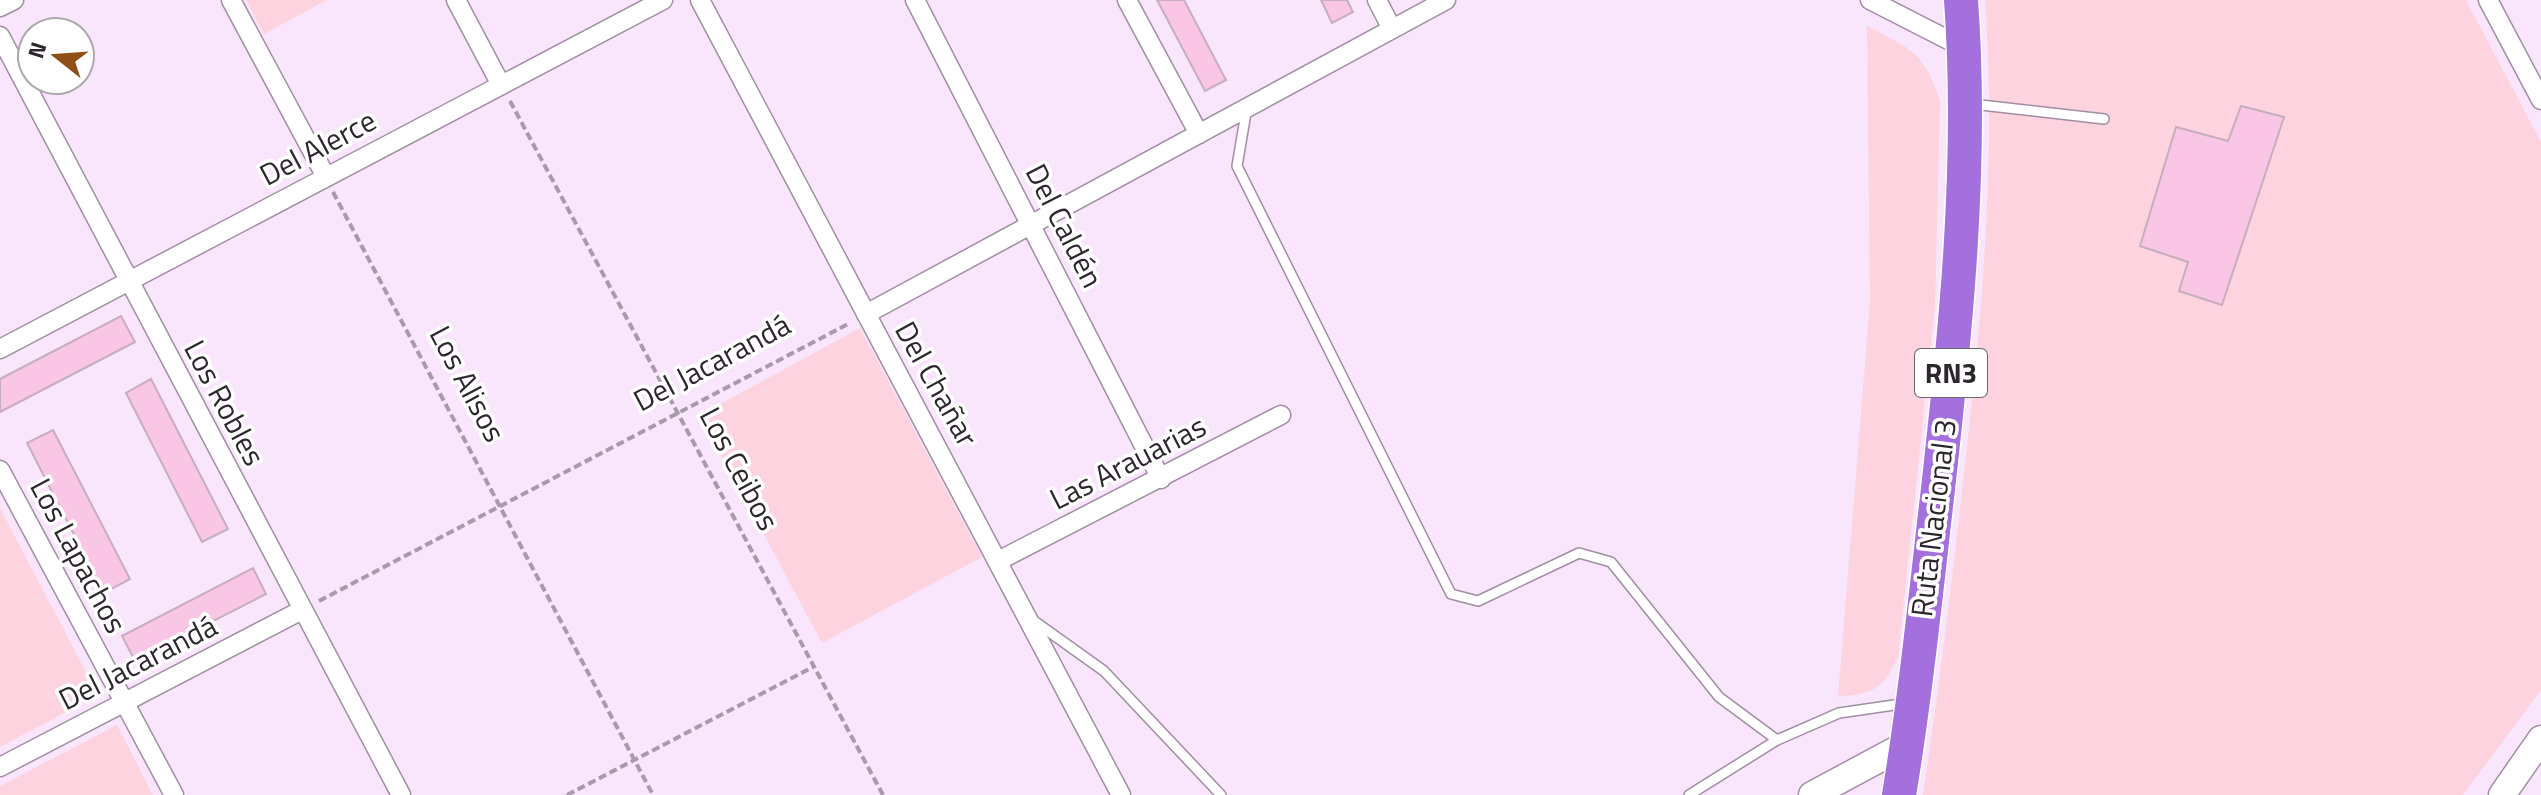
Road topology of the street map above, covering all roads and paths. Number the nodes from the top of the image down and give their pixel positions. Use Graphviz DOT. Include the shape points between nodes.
graph roads {
  1 [pos="14,0"];
  2 [pos="231,0"];
  3 [pos="456,0"];
  4 [pos="663,0"];
  5 [pos="700,0"];
  6 [pos="915,0"];
  7 [pos="1127,0"];
  8 [pos="1377,0"];
  9 [pos="1446,0"];
  10 [pos="1870,0"];
  11 [pos="1961,0"];
  12 [pos="2488,0"];
  13 [pos="0,7"];
  14 [pos="1392,29"];
  15 [pos="0,36"];
  16 [pos="1964,48"];
  17 [pos="501,85"];
  18 [pos="2541,100"];
  19 [pos="1963,103"];
  20 [pos="1247,107"];
  21 [pos="2104,119"];
  22 [pos="1199,134"];
  23 [pos="325,175"];
  24 [pos="1032,224"];
  25 [pos="129,281"];
  26 [pos="866,314"];
  27 [pos="0,349"];
  28 [pos="677,413"];
  29 [pos="1281,415"];
  30 [pos="0,470"];
  31 [pos="1161,479"];
  32 [pos="500,506"];
  33 [pos="1000,560"];
  34 [pos="300,611"];
  35 [pos="1025,615"];
  36 [pos="814,667"];
  37 [pos="124,702"];
  38 [pos="1913,702"];
  39 [pos="2541,739"];
  40 [pos="1777,740"];
  41 [pos="1907,744"];
  42 [pos="634,760"];
  43 [pos="0,767"];
  44 [pos="174,795"];
  45 [pos="401,795"];
  46 [pos="567,795"];
  47 [pos="653,795"];
  48 [pos="883,795"];
  49 [pos="1121,795"];
  50 [pos="1221,795"];
  51 [pos="1689,795"];
  52 [pos="1812,795"];
  53 [pos="1899,795"];
  54 [pos="2502,795"];
  1 -- 13 [label="street"];
  2 -- 23 [label="street"];
  3 -- 17 [label="street"];
  4 -- 17 [label="street, Del Alerce"];
  5 -- 26 [label="street, Del Chañar"];
  6 -- 24 [label="street, Del Caldén"];
  7 -- 22 [label="street"];
  8 -- 14 [label="street"];
  9 -- 14 [label="street"];
  10 -- 16 [label="street"];
  11 -- 16 [label="highway, Ruta Nacional 3 / RN3"];
  12 -- 18 [label="street"];
  14 -- 20 [label="street"];
  15 -- 25 [label="street, Los Robles"];
  16 -- 19 [label="highway, Ruta Nacional 3 / RN3"];
  17 -- 23 [label="street, Del Alerce"];
  17 -- 28 [label="path, Los Ceibos"];
  19 -- 21 [label="lane"];
  19 -- 38 [label="highway, Ruta Nacional 3 / RN3" via="1958,313"];
  20 -- 22 [label="street"];
  20 -- 40 [label="lane" via="1237,166 1451,594 1478,601 1579,553 1611,562 1719,697"];
  22 -- 24 [label="street"];
  23 -- 25 [label="street, Del Alerce"];
  23 -- 32 [label="path, Los Alisos"];
  24 -- 26 [label="street"];
  24 -- 31 [label="street, Del Caldén"];
  25 -- 27 [label="street, Del Alerce"];
  25 -- 34 [label="street, Los Robles"];
  26 -- 28 [label="path, Del Jacarandá"];
  26 -- 33 [label="street, Del Chañar"];
  28 -- 32 [label="path, Del Jacarandá"];
  28 -- 36 [label="path, Los Ceibos"];
  29 -- 31 [label="street, Las Arauarias"];
  30 -- 37 [label="street, Los Lapachos"];
  31 -- 33 [label="street, Las Arauarias"];
  32 -- 34 [label="path, Del Jacarandá"];
  32 -- 42 [label="path, Los Alisos"];
  33 -- 35 [label="street, Del Chañar"];
  34 -- 37 [label="street, Del Jacarandá"];
  34 -- 45 [label="street, Los Robles"];
  35 -- 49 [label="street, Del Chañar"];
  35 -- 50 [label="lane" via="1104,671"];
  36 -- 42 [label="path"];
  36 -- 48 [label="path, Los Ceibos"];
  37 -- 43 [label="street, Del Jacarandá"];
  37 -- 44 [label="street, Los Lapachos"];
  38 -- 40 [label="lane" via="1839,713"];
  38 -- 41 [label="highway, Ruta Nacional 3 / RN3"];
  39 -- 54 [label="street"];
  40 -- 51 [label="lane"];
  41 -- 52 [label="street"];
  41 -- 53 [label="highway, Ruta Nacional 3 / RN3"];
  42 -- 46 [label="path"];
  42 -- 47 [label="path, Los Alisos"];
}
